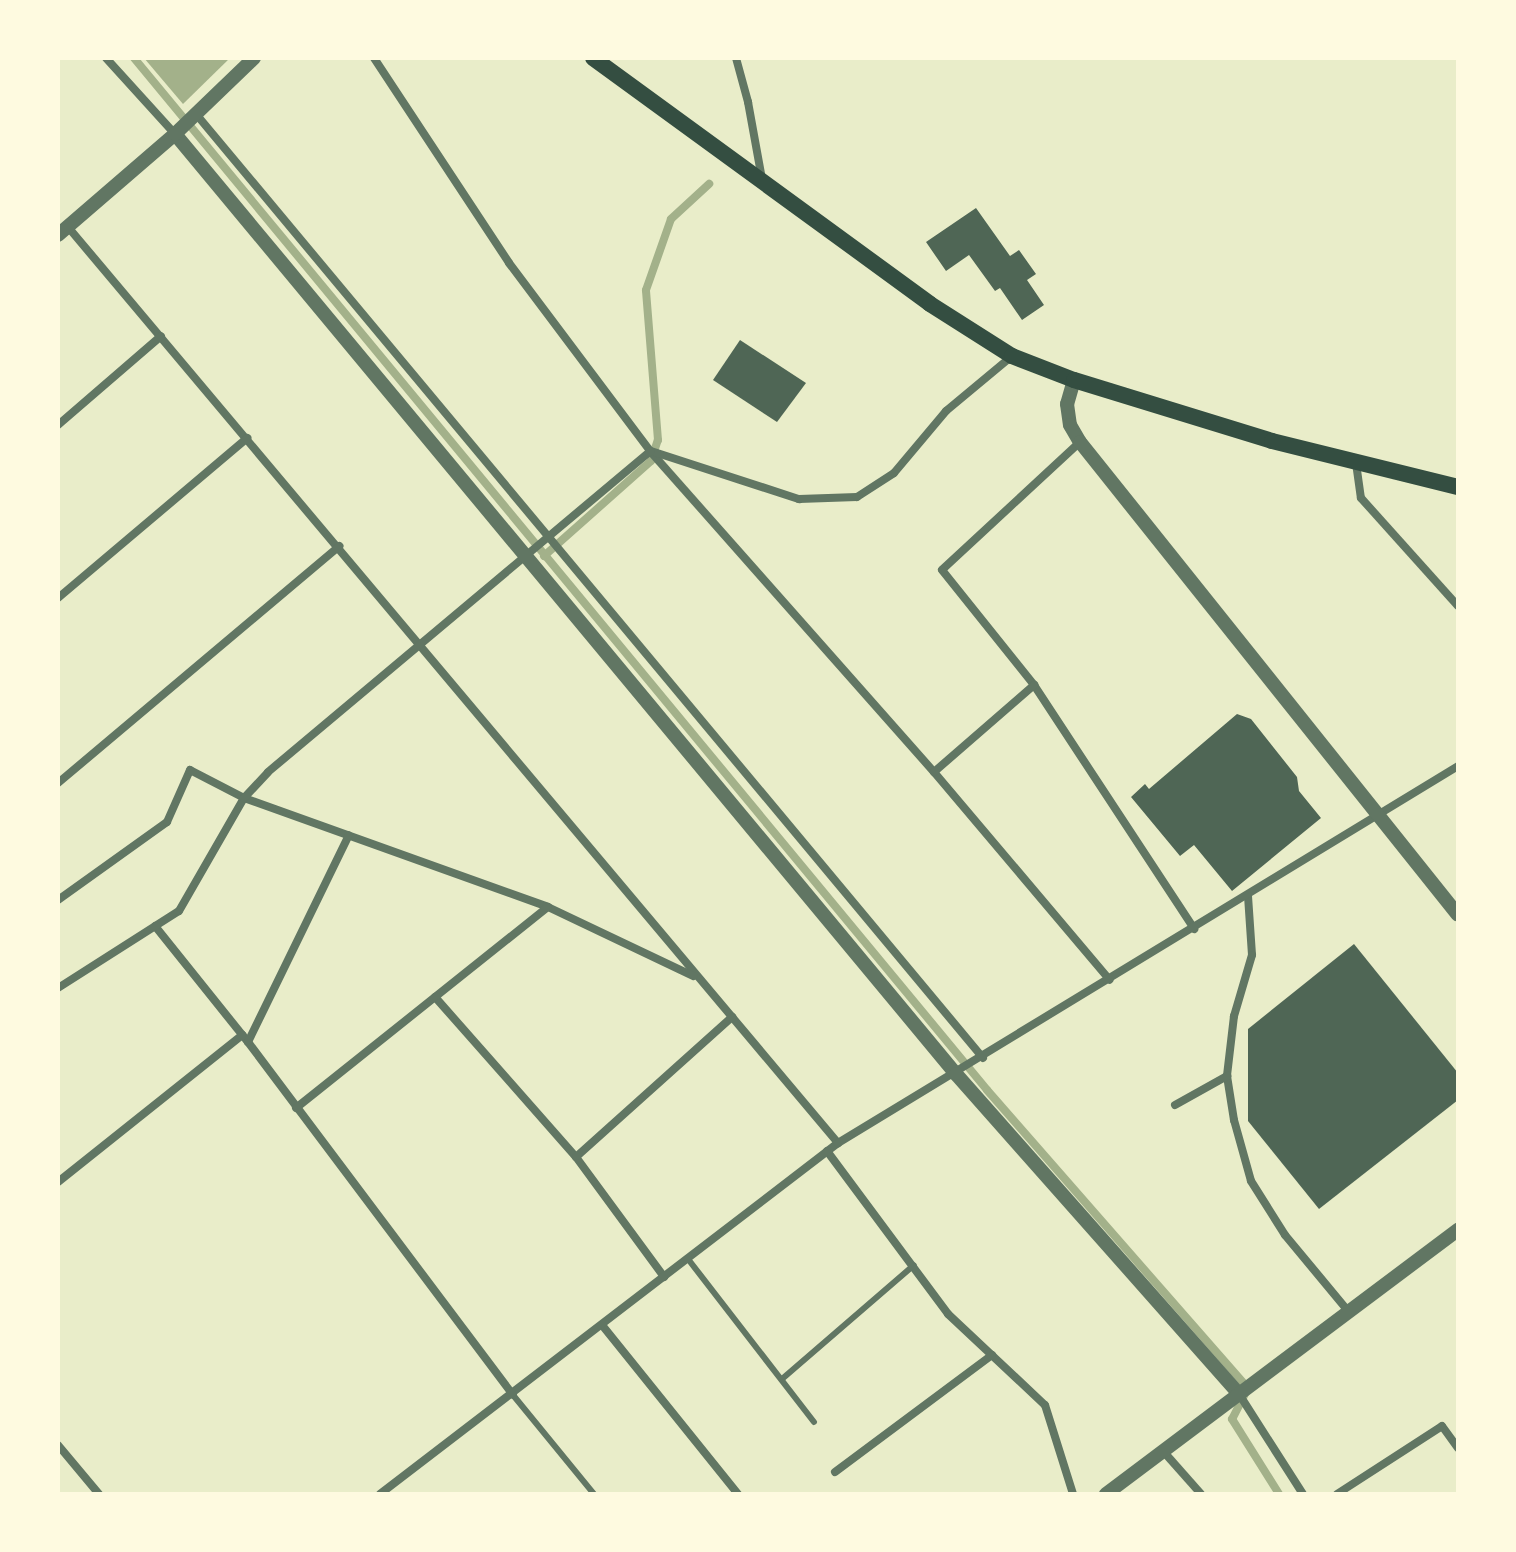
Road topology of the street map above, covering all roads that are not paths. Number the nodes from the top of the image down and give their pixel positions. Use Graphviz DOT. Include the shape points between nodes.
graph roads {
  1 [pos="106,58"];
  2 [pos="254,58"];
  3 [pos="374,58"];
  4 [pos="593,58"];
  5 [pos="736,58"];
  6 [pos="196,114"];
  7 [pos="175,134"];
  8 [pos="762,180"];
  9 [pos="63,231"];
  10 [pos="161,336"];
  11 [pos="1012,356"];
  12 [pos="1074,380"];
  13 [pos="58,425"];
  14 [pos="247,438"];
  15 [pos="1080,442"];
  16 [pos="650,451"];
  17 [pos="1356,463"];
  18 [pos="1458,487"];
  19 [pos="550,535"];
  20 [pos="339,546"];
  21 [pos="525,556"];
  22 [pos="58,598"];
  23 [pos="1458,606"];
  24 [pos="422,643"];
  25 [pos="1034,685"];
  26 [pos="1458,766"];
  27 [pos="934,772"];
  28 [pos="58,783"];
  29 [pos="244,798"];
  30 [pos="1378,817"];
  31 [pos="349,835"];
  32 [pos="1248,896"];
  33 [pos="58,900"];
  34 [pos="548,907"];
  35 [pos="1458,915"];
  36 [pos="155,926"];
  37 [pos="1194,929"];
  38 [pos="697,978"];
  39 [pos="1110,980"];
  40 [pos="58,988"];
  41 [pos="435,997"];
  42 [pos="732,1017"];
  43 [pos="245,1038"];
  44 [pos="983,1058"];
  45 [pos="956,1074"];
  46 [pos="1227,1076"];
  47 [pos="1175,1105"];
  48 [pos="296,1108"];
  49 [pos="838,1143"];
  50 [pos="827,1151"];
  51 [pos="576,1157"];
  52 [pos="58,1182"];
  53 [pos="1458,1230"];
  54 [pos="688,1259"];
  55 [pos="914,1265"];
  56 [pos="664,1277"];
  57 [pos="1349,1312"];
  58 [pos="602,1325"];
  59 [pos="992,1355"];
  60 [pos="782,1379"];
  61 [pos="1239,1394"];
  62 [pos="513,1395"];
  63 [pos="814,1422"];
  64 [pos="58,1445"];
  65 [pos="1458,1448"];
  66 [pos="1163,1451"];
  67 [pos="835,1472"];
  68 [pos="99,1494"];
  69 [pos="380,1494"];
  70 [pos="594,1494"];
  71 [pos="738,1494"];
  72 [pos="1073,1494"];
  73 [pos="1106,1494"];
  74 [pos="1201,1494"];
  75 [pos="1303,1494"];
  76 [pos="1337,1494"];
  1 -- 7 [label="street"];
  2 -- 6 [label="street"];
  3 -- 16 [label="street" via="509,263"];
  4 -- 8 [label="main road"];
  5 -- 8 [label="street"];
  6 -- 7 [label="street"];
  6 -- 19 [label="street"];
  7 -- 9 [label="street"];
  7 -- 21 [label="street"];
  8 -- 11 [label="main road" via="930,304"];
  9 -- 10 [label="street"];
  10 -- 13 [label="street"];
  10 -- 14 [label="street"];
  11 -- 12 [label="main road"];
  11 -- 16 [label="street" via="946,411 894,473 857,497 799,499"];
  12 -- 15 [label="street" via="1068,415"];
  12 -- 17 [label="main road"];
  14 -- 20 [label="street"];
  14 -- 22 [label="street"];
  15 -- 25 [label="street" via="942,570"];
  15 -- 30 [label="street"];
  16 -- 19 [label="street"];
  16 -- 27 [label="street"];
  17 -- 18 [label="main road"];
  17 -- 23 [label="street" via="1361,498"];
  19 -- 21 [label="street"];
  19 -- 44 [label="street"];
  20 -- 24 [label="street"];
  20 -- 28 [label="street"];
  21 -- 24 [label="street"];
  21 -- 45 [label="street"];
  24 -- 29 [label="street"];
  24 -- 38 [label="street"];
  25 -- 27 [label="street"];
  25 -- 37 [label="street"];
  26 -- 30 [label="street"];
  27 -- 39 [label="street"];
  29 -- 31 [label="street"];
  29 -- 33 [label="street" via="190,770 167,822"];
  29 -- 36 [label="street" via="179,911"];
  30 -- 32 [label="street"];
  30 -- 35 [label="street"];
  31 -- 34 [label="street"];
  31 -- 43 [label="street"];
  32 -- 37 [label="street"];
  32 -- 46 [label="street" via="1252,955 1234,1016"];
  34 -- 38 [label="street"];
  34 -- 41 [label="street"];
  36 -- 40 [label="street"];
  36 -- 43 [label="street"];
  37 -- 39 [label="street"];
  38 -- 42 [label="street"];
  39 -- 44 [label="street"];
  41 -- 48 [label="street"];
  41 -- 51 [label="street"];
  42 -- 49 [label="street"];
  42 -- 51 [label="street"];
  43 -- 48 [label="street"];
  43 -- 52 [label="street"];
  44 -- 45 [label="street"];
  45 -- 49 [label="street"];
  45 -- 61 [label="street"];
  46 -- 47 [label="street"];
  46 -- 57 [label="street" via="1251,1181 1285,1235"];
  48 -- 62 [label="street"];
  49 -- 50 [label="street"];
  50 -- 54 [label="street"];
  50 -- 55 [label="street"];
  51 -- 56 [label="street"];
  53 -- 57 [label="street"];
  54 -- 56 [label="street"];
  54 -- 60 [label="lane"];
  55 -- 59 [label="street" via="948,1314"];
  55 -- 60 [label="lane"];
  56 -- 58 [label="street"];
  57 -- 61 [label="street"];
  58 -- 62 [label="street"];
  58 -- 71 [label="street"];
  59 -- 67 [label="street"];
  59 -- 72 [label="street" via="1045,1405"];
  60 -- 63 [label="lane"];
  61 -- 66 [label="street"];
  61 -- 75 [label="street"];
  62 -- 69 [label="street"];
  62 -- 70 [label="lane"];
  64 -- 68 [label="street"];
  65 -- 76 [label="street" via="1442,1426"];
  66 -- 73 [label="street"];
  66 -- 74 [label="street"];
}
